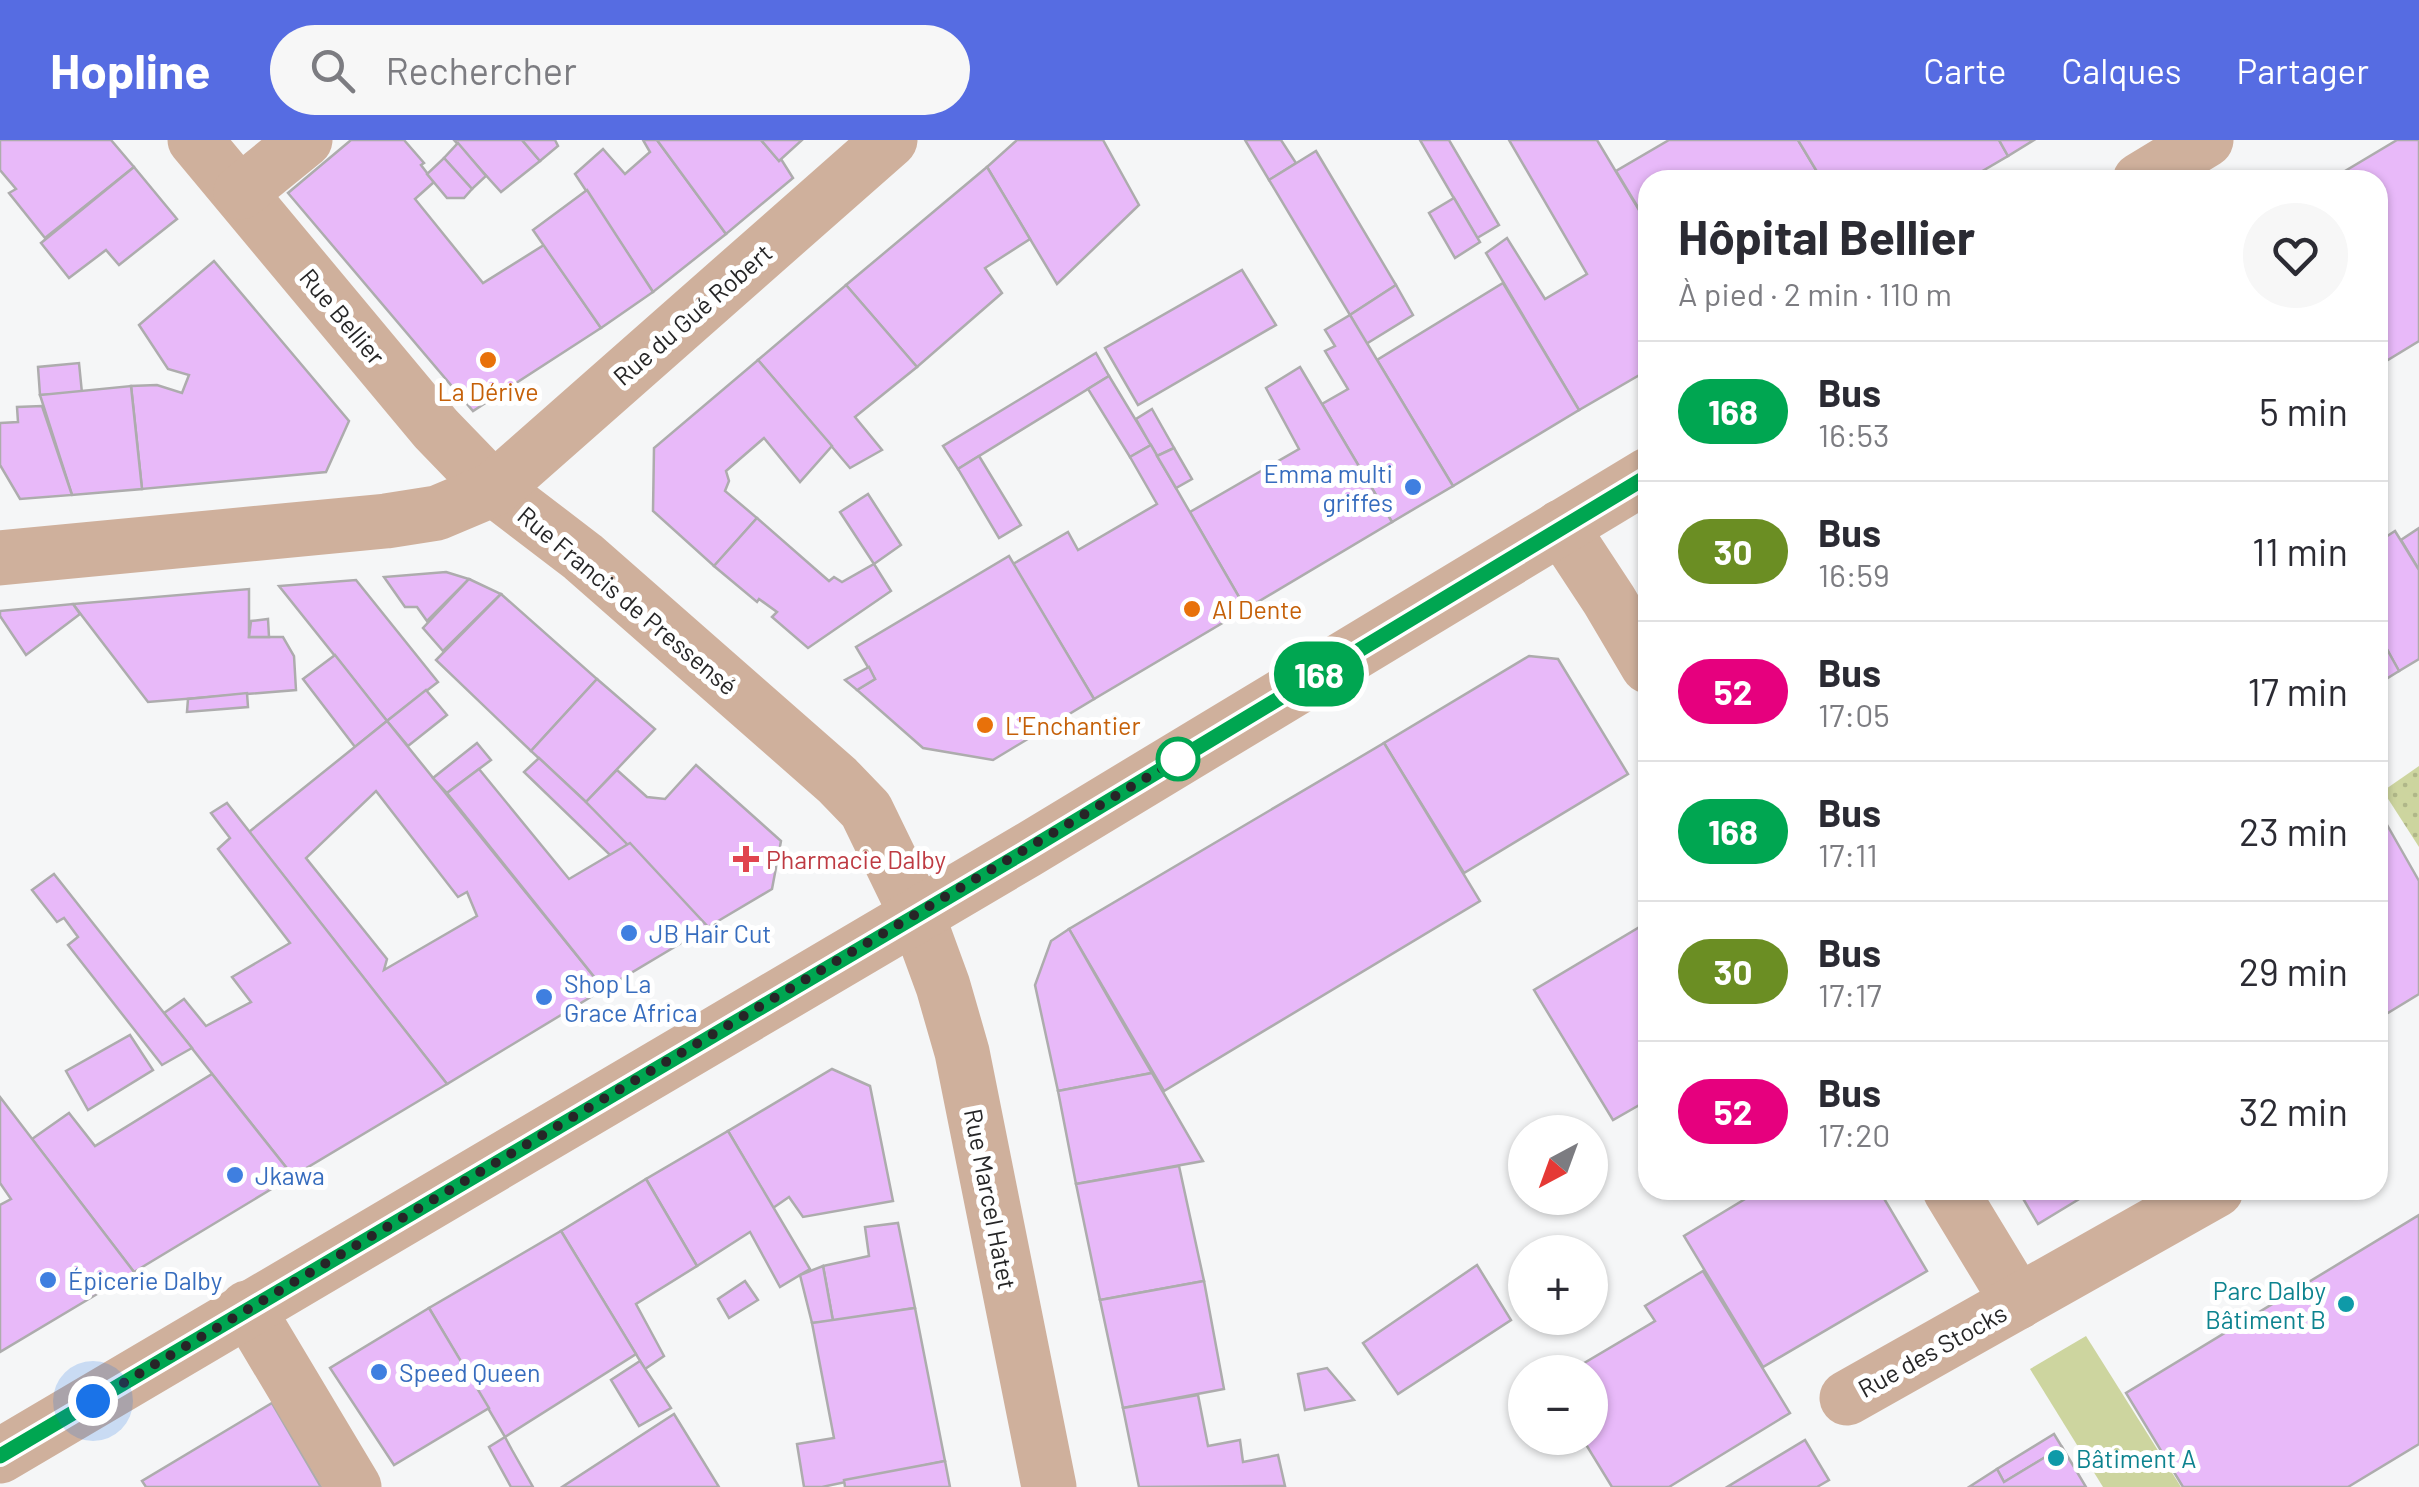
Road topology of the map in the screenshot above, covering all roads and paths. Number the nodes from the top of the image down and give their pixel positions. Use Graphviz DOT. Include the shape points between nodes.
graph roads {
  1 [pos="195,140"];
  2 [pos="305,140"];
  3 [pos="890,140"];
  4 [pos="2206,140"];
  5 [pos="2156,170"];
  6 [pos="241,192"];
  7 [pos="1638,482"];
  8 [pos="494,489"];
  9 [pos="1561,527"];
  10 [pos="0,558"];
  11 [pos="1638,649"];
  12 [pos="917,915"];
  13 [pos="1956,1200"];
  14 [pos="2198,1200"];
  15 [pos="2018,1302"];
  16 [pos="247,1308"];
  17 [pos="1847,1398"];
  18 [pos="0,1456"];
  19 [pos="354,1487"];
  20 [pos="1049,1487"];
  1 -- 6 [label="street, Rue Bellier"];
  2 -- 6 [label="street"];
  3 -- 8 [label="street, Rue du Gué Robert"];
  4 -- 5 [label="street"];
  6 -- 8 [label="street, Rue Bellier"];
  7 -- 9 [label="street"];
  8 -- 10 [label="street, Rue Francis de Pressensé" via="437,513 386,521"];
  8 -- 12 [label="street, Rue Francis de Pressensé" via="584,556 837,780 866,810"];
  9 -- 11 [label="street"];
  9 -- 12 [label="street"];
  12 -- 16 [label="street"];
  12 -- 20 [label="street, Rue Marcel Hatet" via="962,1052"];
  13 -- 15 [label="street, Rue des Stocks"];
  14 -- 15 [label="street, Rue des Stocks"];
  15 -- 17 [label="street, Rue des Stocks"];
  16 -- 18 [label="street"];
  16 -- 19 [label="street"];
}
